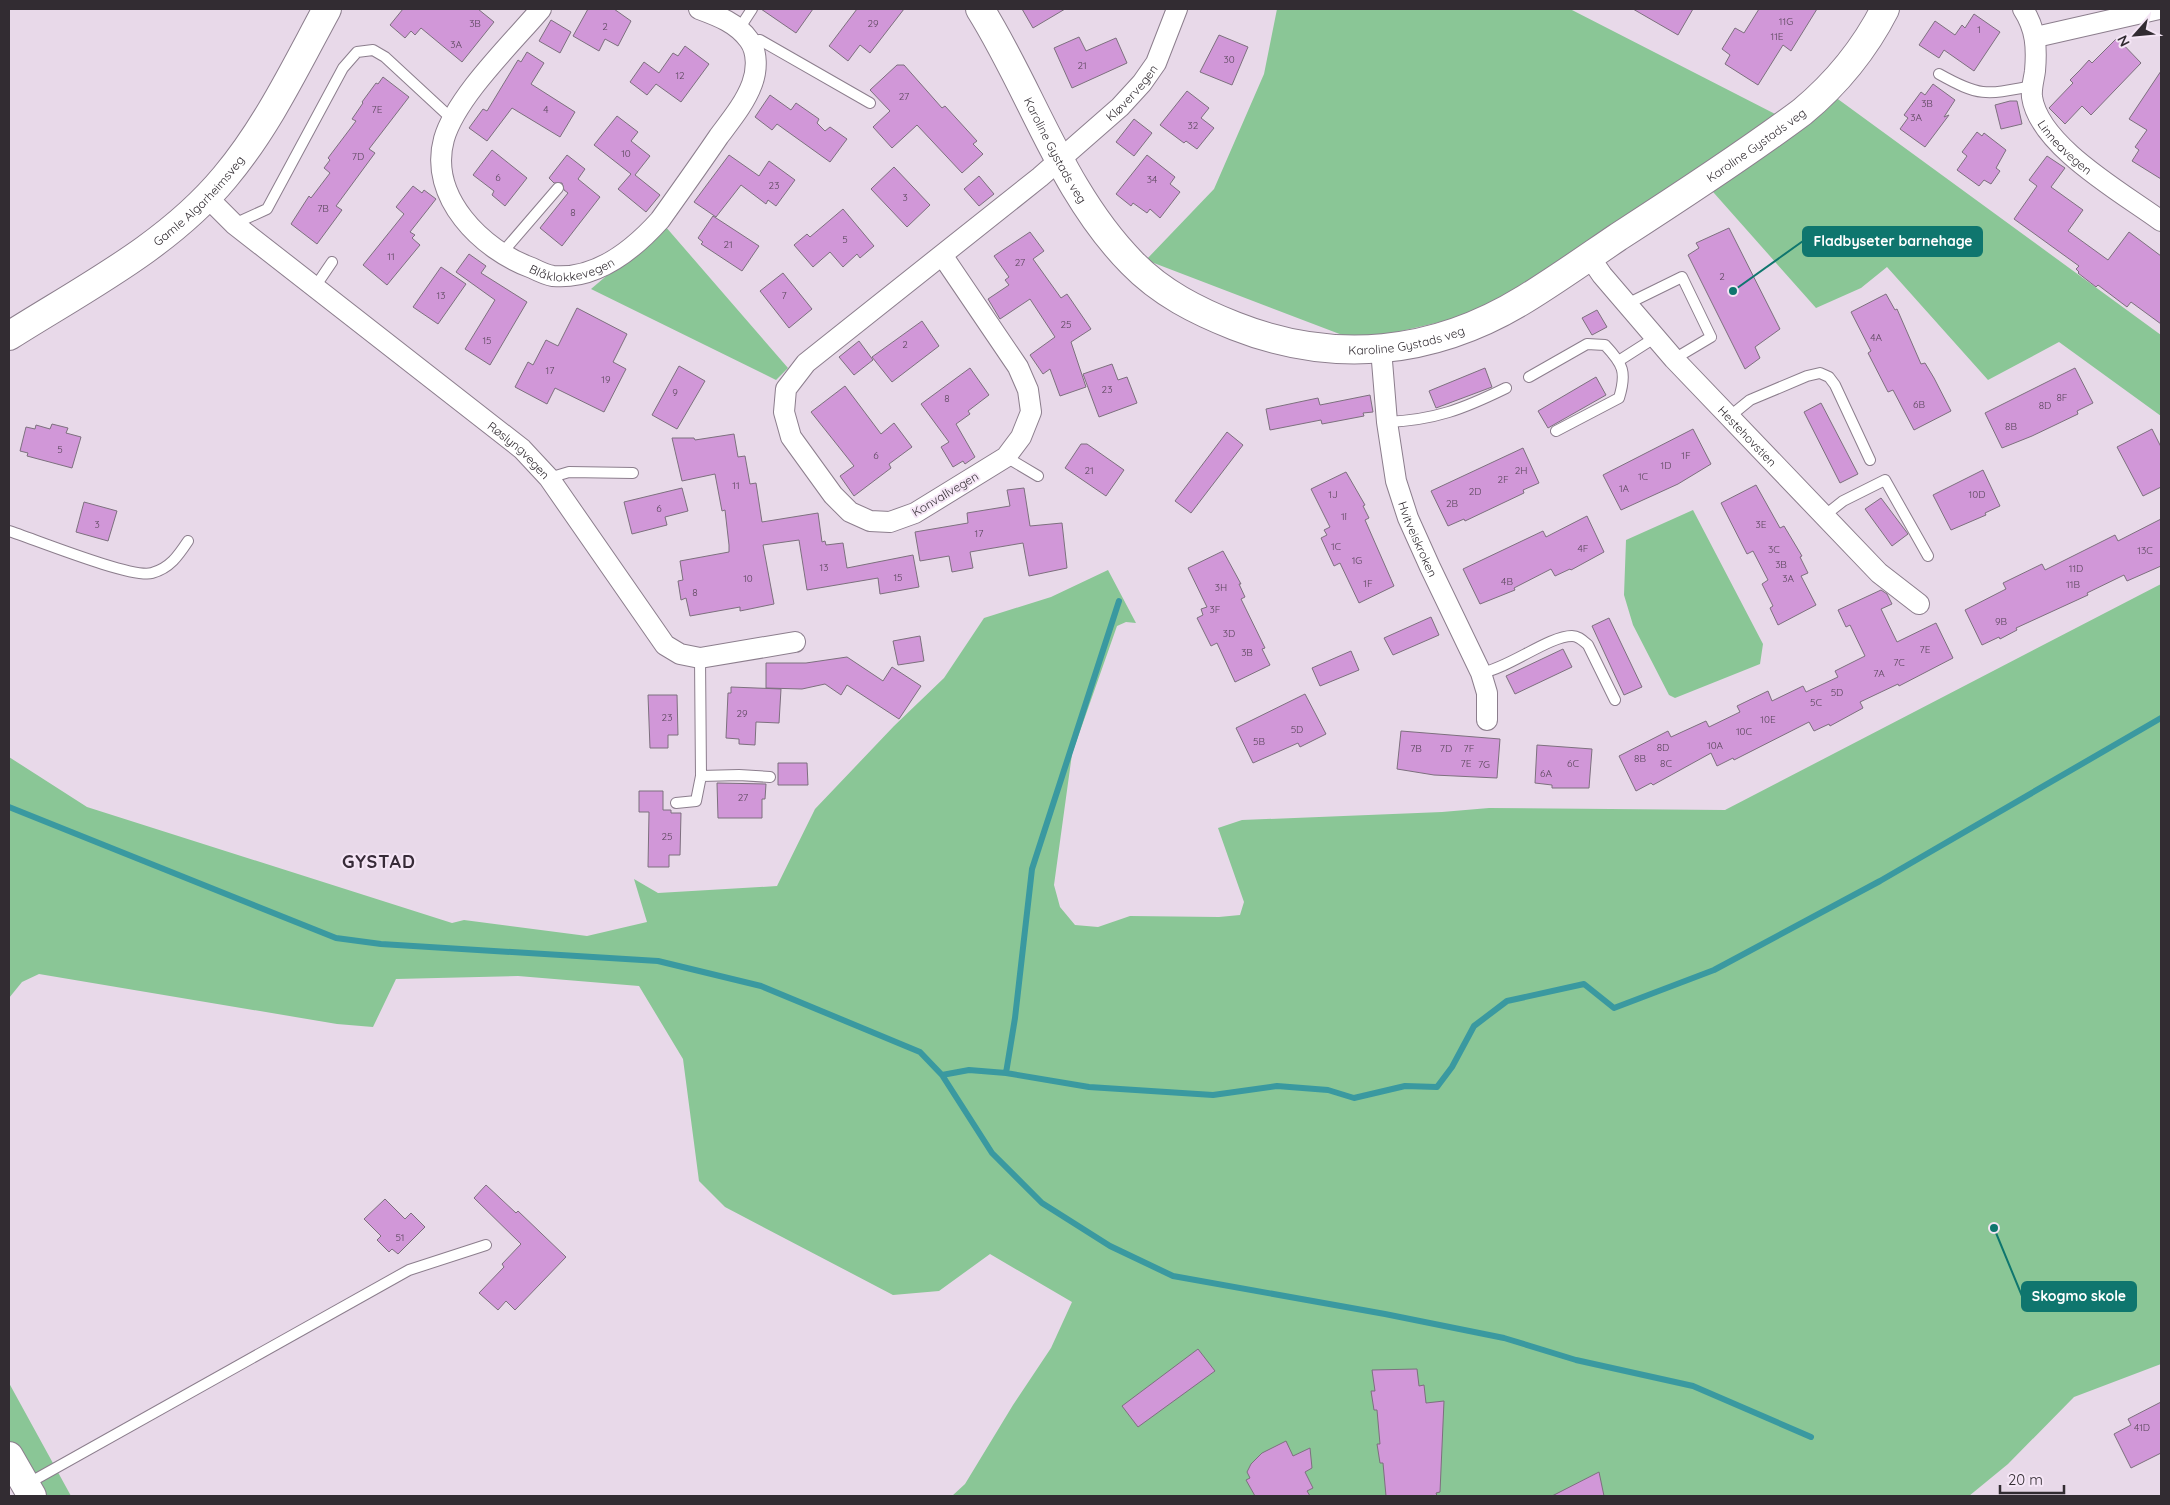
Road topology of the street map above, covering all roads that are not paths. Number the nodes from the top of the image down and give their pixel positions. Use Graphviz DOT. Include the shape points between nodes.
graph roads {
  1 [pos="327,9"];
  2 [pos="540,9"];
  3 [pos="699,9"];
  4 [pos="752,9"];
  5 [pos="980,9"];
  6 [pos="1176,9"];
  7 [pos="1885,9"];
  8 [pos="2023,9"];
  9 [pos="2159,9"];
  10 [pos="745,35"];
  11 [pos="2036,37"];
  12 [pos="1939,74"];
  13 [pos="2032,86"];
  14 [pos="870,103"];
  15 [pos="452,119"];
  16 [pos="1060,158"];
  17 [pos="558,188"];
  18 [pos="222,211"];
  19 [pos="2161,221"];
  20 [pos="502,253"];
  21 [pos="942,255"];
  22 [pos="1590,256"];
  23 [pos="332,262"];
  24 [pos="315,287"];
  25 [pos="1627,304"];
  26 [pos="9,336"];
  27 [pos="1656,337"];
  28 [pos="1381,349"];
  29 [pos="1674,359"];
  30 [pos="1620,360"];
  31 [pos="1529,377"];
  32 [pos="1506,388"];
  33 [pos="1729,417"];
  34 [pos="1387,422"];
  35 [pos="1556,431"];
  36 [pos="1006,456"];
  37 [pos="1870,460"];
  38 [pos="633,473"];
  39 [pos="1038,476"];
  40 [pos="549,478"];
  41 [pos="1824,516"];
  42 [pos="9,531"];
  43 [pos="188,541"];
  44 [pos="1928,556"];
  45 [pos="1919,604"];
  46 [pos="795,642"];
  47 [pos="700,658"];
  48 [pos="1481,673"];
  49 [pos="1614,700"];
  50 [pos="1487,720"];
  51 [pos="701,776"];
  52 [pos="770,777"];
  53 [pos="676,803"];
  54 [pos="486,1245"];
  55 [pos="9,1456"];
  56 [pos="28,1491"];
  1 -- 18 [label="street, Gamle Algarheimsveg" via="281,96 230,171"];
  2 -- 15 [label="street, Blåklokkevegen"];
  3 -- 10 [label="street" via="724,18"];
  4 -- 10 [label="lane"];
  5 -- 16 [label="street, Karoline Gystads veg"];
  6 -- 16 [label="street, Kløvervegen" via="1166,42 1142,83 1120,107"];
  7 -- 22 [label="street, Karoline Gystads veg" via="1855,59 1830,89 1724,167"];
  8 -- 11 [label="street, Linneavegen"];
  9 -- 11 [label="street"];
  10 -- 14 [label="lane" via="760,40"];
  10 -- 20 [label="street, Blåklokkevegen" via="755,55 755,69 752,84 741,105 660,220 631,249 596,269 552,276"];
  11 -- 13 [label="street, Linneavegen"];
  12 -- 13 [label="lane" via="1976,93"];
  13 -- 19 [label="street, Linneavegen" via="2039,121 2054,141"];
  15 -- 18 [label="lane" via="385,57 373,50 357,52 343,68 267,209"];
  15 -- 20 [label="street, Blåklokkevegen" via="441,155 445,183 476,235"];
  16 -- 21 [label="street, Konvallvegen"];
  16 -- 28 [label="street, Karoline Gystads veg" via="1105,233 1132,264 1186,305 1271,340 1330,350"];
  17 -- 20 [label="lane"];
  18 -- 24 [label="street, Røslyngvegen"];
  18 -- 26 [label="street, Gamle Algarheimsveg" via="149,246"];
  21 -- 36 [label="street, Konvallvegen" via="1018,367 1028,390 1030,412 1021,437"];
  21 -- 36 [label="street, Konvallvegen" via="806,363 786,389 784,412 791,437 833,496 850,512 870,521 890,522 915,513"];
  22 -- 25 [label="street, Hestehovstien"];
  22 -- 28 [label="street, Karoline Gystads veg" via="1489,319 1453,334"];
  23 -- 24 [label="lane"];
  24 -- 40 [label="street, Røslyngvegen" via="522,449"];
  25 -- 27 [label="street, Hestehovstien"];
  25 -- 29 [label="lane" via="1682,277 1711,336"];
  27 -- 29 [label="street, Hestehovstien"];
  27 -- 30 [label="lane"];
  28 -- 34 [label="street, Hvitveiskroken"];
  29 -- 33 [label="street, Hestehovstien"];
  30 -- 31 [label="lane" via="1605,345 1587,344"];
  30 -- 35 [label="lane" via="1624,380 1619,398"];
  32 -- 34 [label="lane" via="1440,416 1419,421"];
  33 -- 37 [label="lane" via="1750,400 1807,376 1820,374 1835,384"];
  33 -- 41 [label="street, Hestehovstien"];
  34 -- 48 [label="street, Hvitveiskroken" via="1396,482 1408,518"];
  36 -- 39 [label="lane"];
  38 -- 40 [label="lane" via="569,472"];
  40 -- 47 [label="street, Røslyngvegen" via="665,645 680,654"];
  41 -- 44 [label="lane" via="1843,501 1885,480"];
  41 -- 45 [label="street, Hestehovstien" via="1880,573"];
  42 -- 43 [label="lane" via="106,565 150,574 175,560"];
  46 -- 47 [label="street, Røslyngvegen"];
  47 -- 51 [label="lane"];
  48 -- 49 [label="lane" via="1497,670 1559,638 1572,636 1581,638 1588,645"];
  48 -- 50 [label="street, Hvitveiskroken" via="1487,692"];
  51 -- 52 [label="lane"];
  51 -- 53 [label="lane" via="696,801"];
  54 -- 56 [label="lane" via="409,1270"];
  55 -- 56 [label="street"];
}
